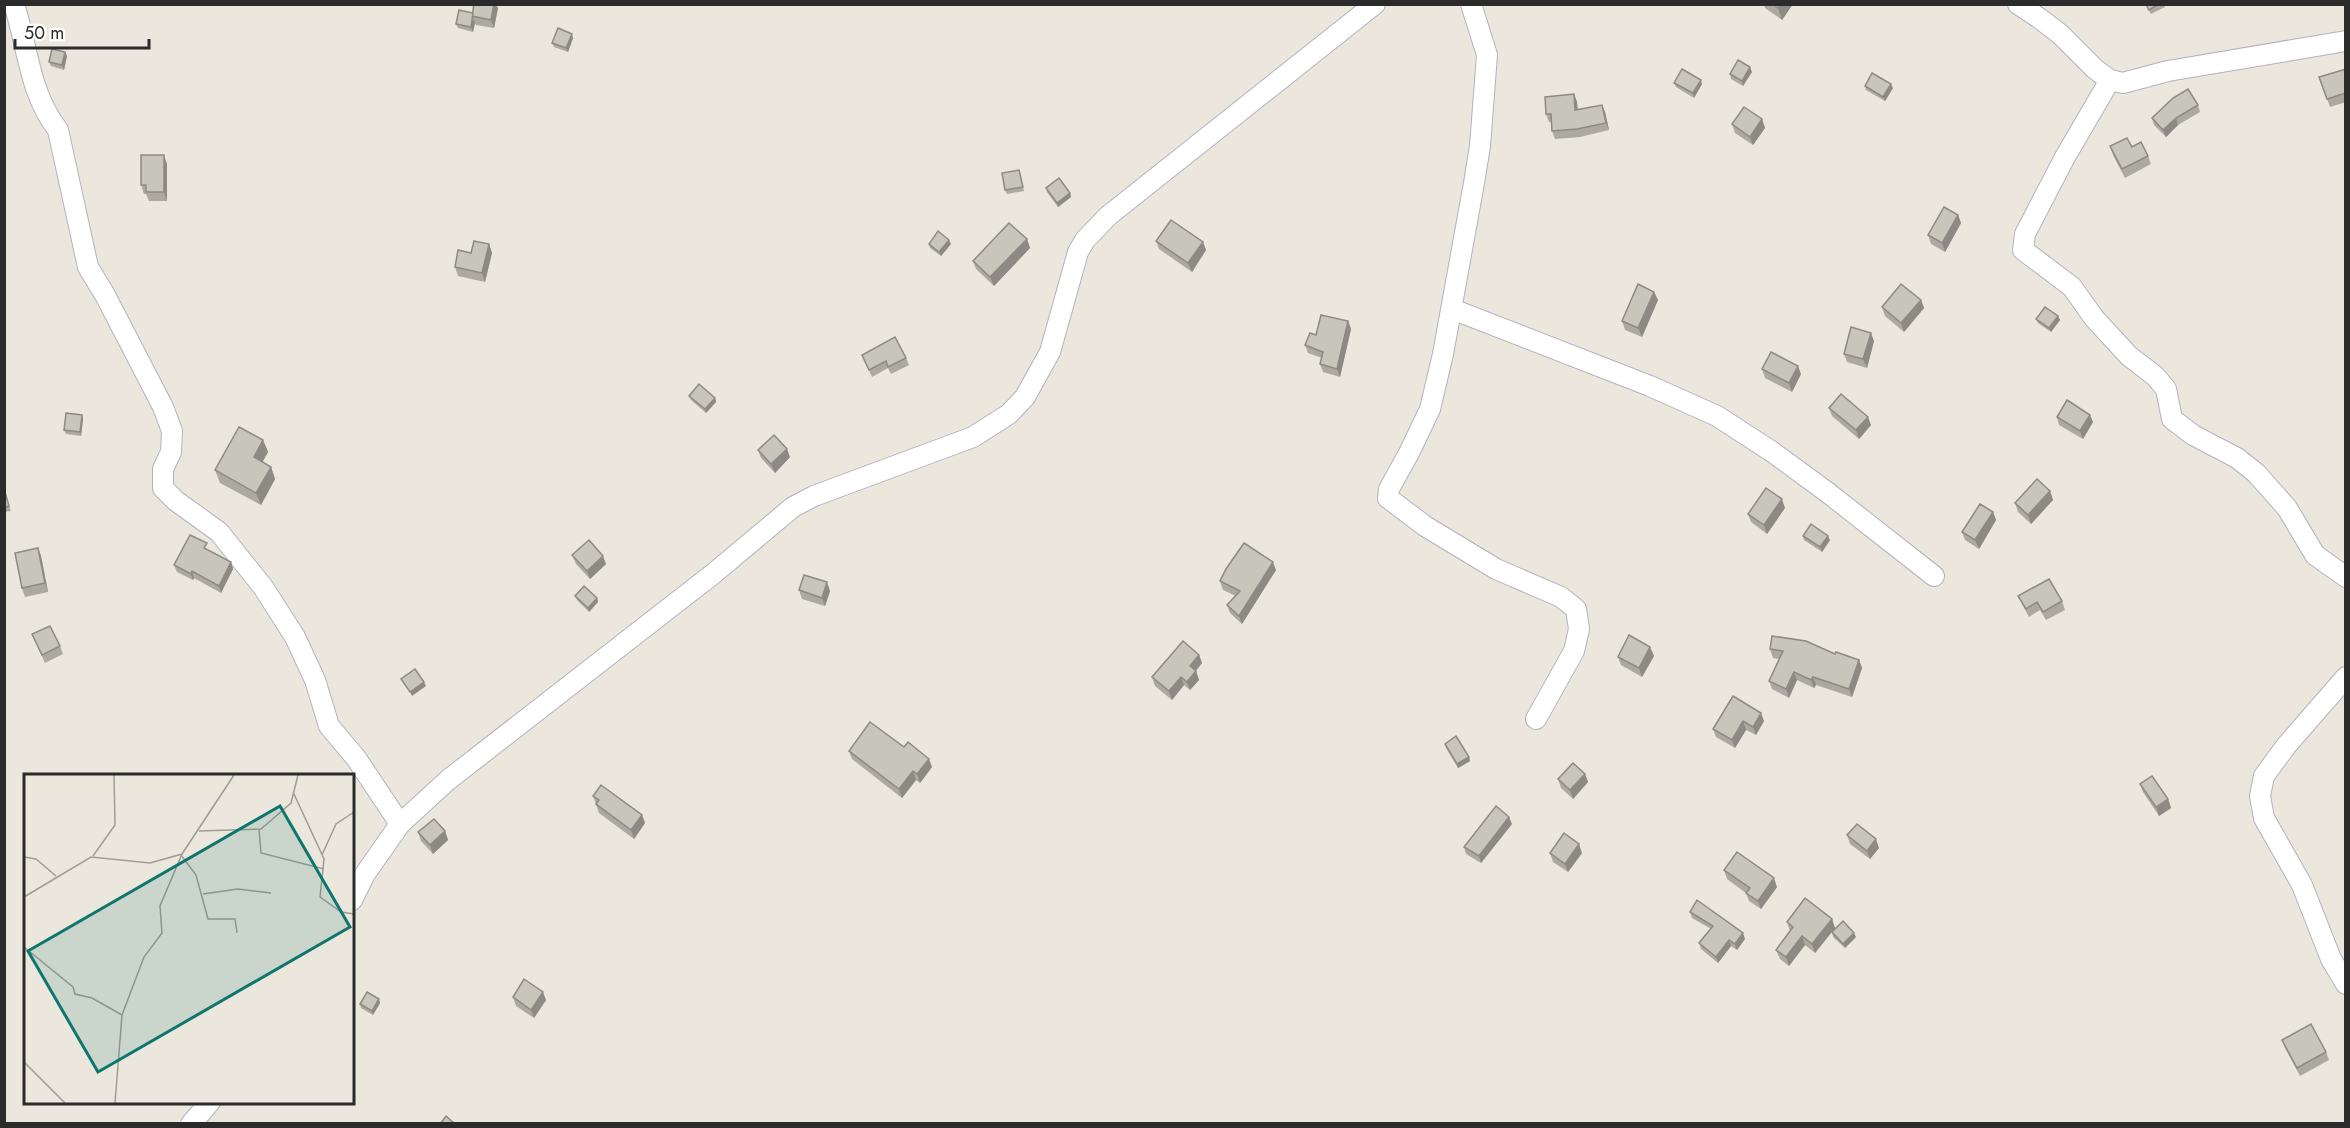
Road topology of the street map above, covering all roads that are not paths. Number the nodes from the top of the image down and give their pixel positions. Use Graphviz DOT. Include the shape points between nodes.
graph roads {
  1 [pos="14,4"];
  2 [pos="1375,4"];
  3 [pos="1471,4"];
  4 [pos="2018,4"];
  5 [pos="2346,41"];
  6 [pos="2110,80"];
  7 [pos="1452,309"];
  8 [pos="1934,576"];
  9 [pos="2346,578"];
  10 [pos="2346,677"];
  11 [pos="1536,719"];
  12 [pos="400,824"];
  13 [pos="354,896"];
  14 [pos="2346,984"];
  15 [pos="208,1104"];
  16 [pos="190,1124"];
  1 -- 12 [label="street" via="33,83 46,115 58,130 88,267 172,431 163,488 219,532 263,587 295,637 315,680 329,726 356,758"];
  2 -- 12 [label="street" via="1108,216 1085,240 1078,252 1050,352 1025,397 1009,414 973,437 794,507 448,780"];
  3 -- 7 [label="street" via="1487,55 1480,146"];
  4 -- 6 [label="street" via="2060,34"];
  5 -- 6 [label="street" via="2168,71 2123,83"];
  6 -- 9 [label="street" via="2025,234 2023,250 2072,287 2129,356 2155,376 2166,389 2172,420 2256,473 2287,508 2315,555"];
  7 -- 8 [label="street" via="1717,416 1827,492"];
  7 -- 11 [label="street" via="1430,409 1388,498 1496,569 1561,597 1576,609 1580,629 1574,651"];
  10 -- 14 [label="street" via="2264,776 2260,796 2264,818 2302,885 2331,958"];
  12 -- 13 [label="street"];
  15 -- 16 [label="street"];
}
